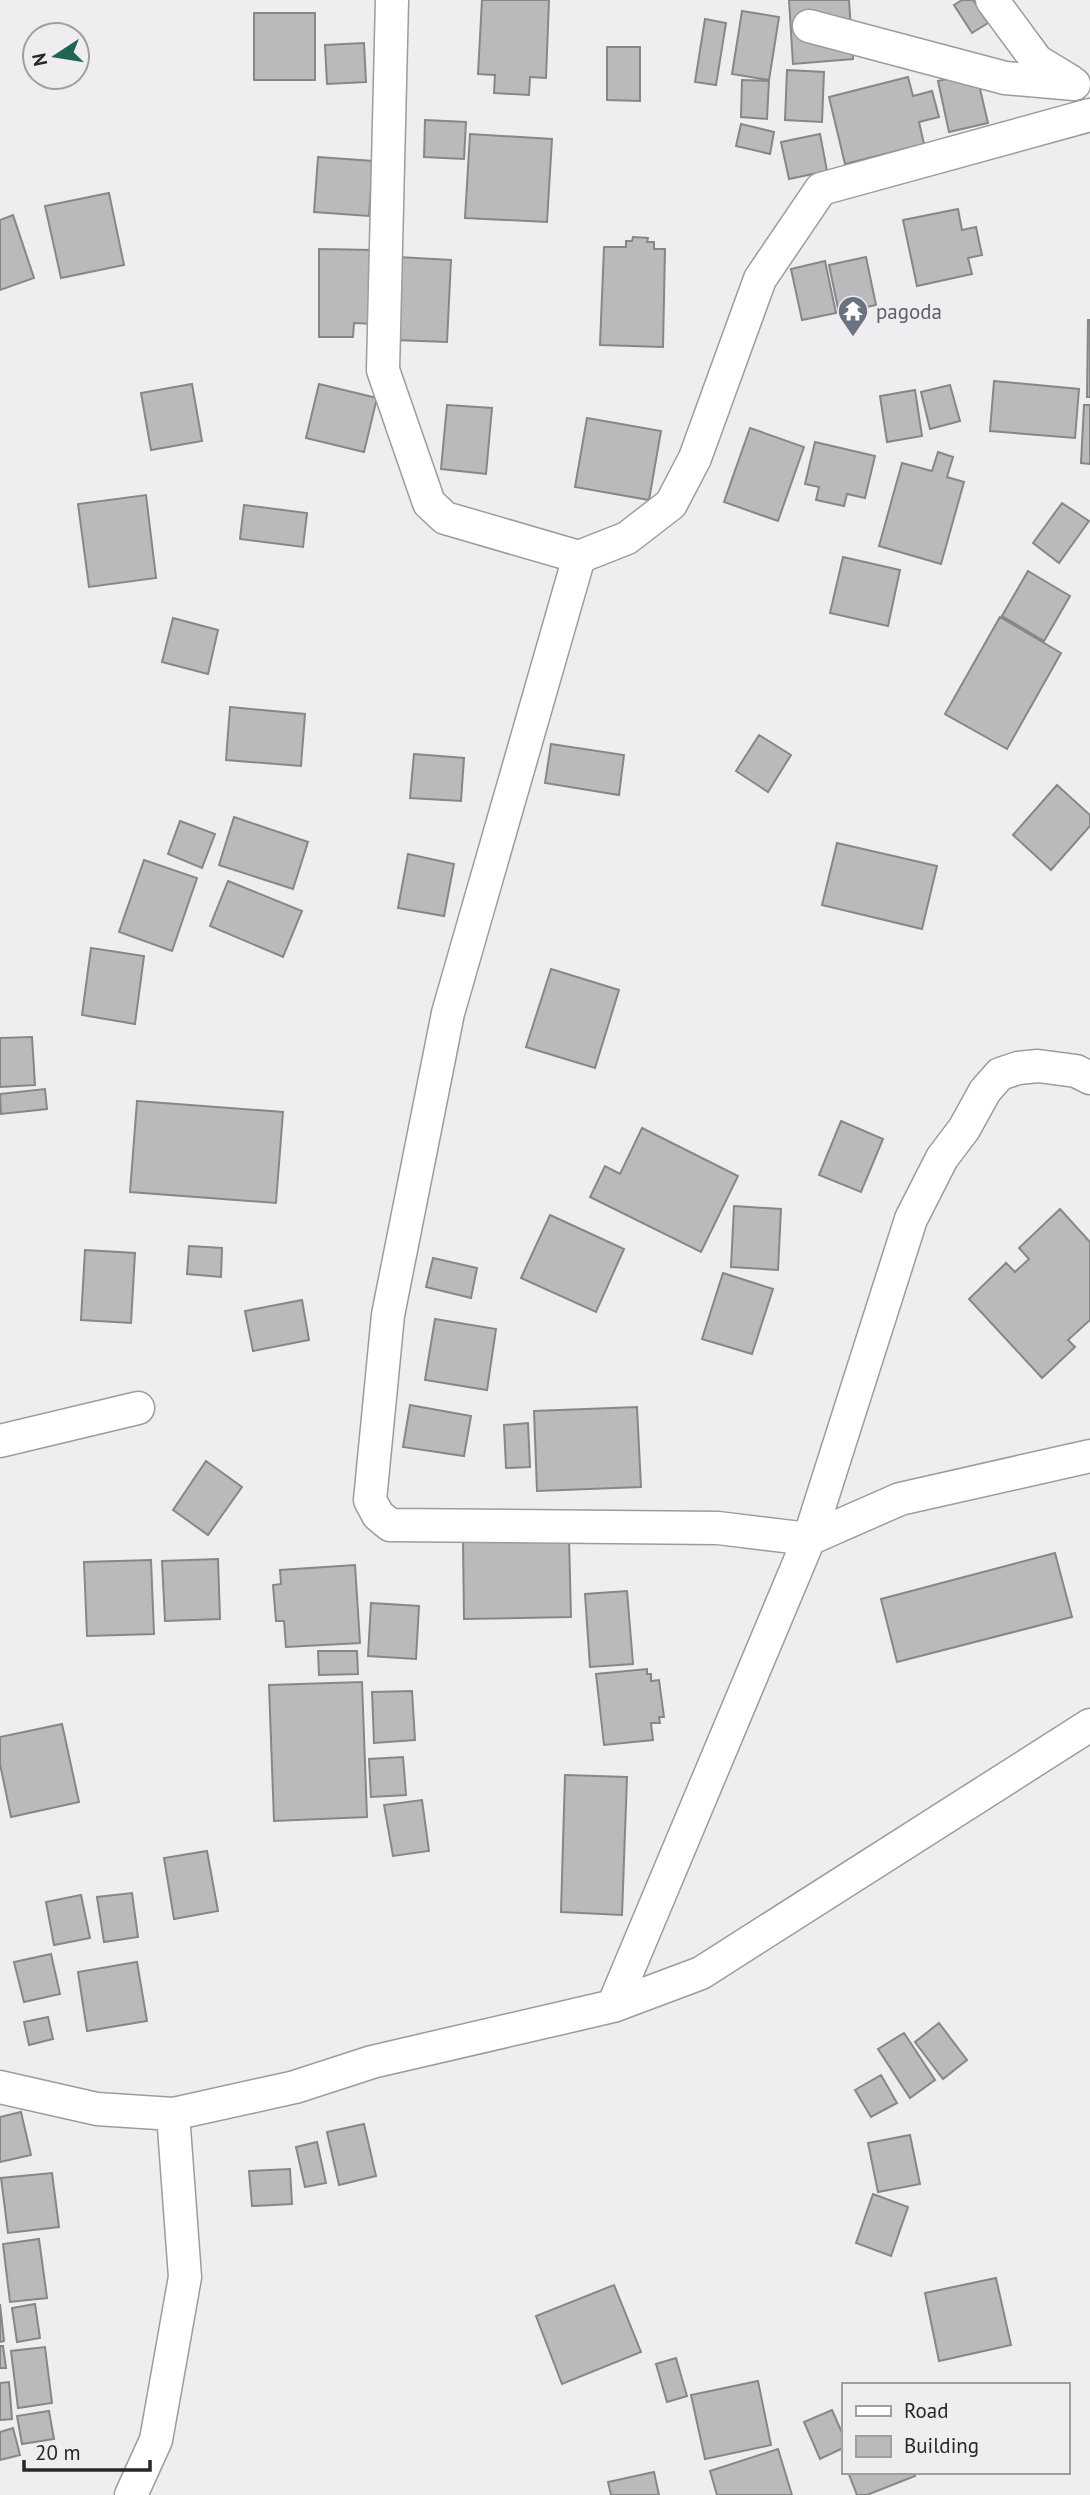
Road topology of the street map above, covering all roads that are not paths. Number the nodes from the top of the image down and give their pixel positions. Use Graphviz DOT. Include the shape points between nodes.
graph roads {
  1 [pos="392,0"];
  2 [pos="992,0"];
  3 [pos="809,26"];
  4 [pos="1082,89"];
  5 [pos="1090,115"];
  6 [pos="579,557"];
  7 [pos="1090,1078"];
  8 [pos="138,1408"];
  9 [pos="0,1441"];
  10 [pos="1090,1456"];
  11 [pos="809,1539"];
  12 [pos="1090,1725"];
  13 [pos="613,2007"];
  14 [pos="0,2087"];
  15 [pos="173,2115"];
  16 [pos="131,2495"];
  1 -- 6 [label="street" via="383,370 429,503 445,518"];
  2 -- 4 [label="street" via="1037,61"];
  3 -- 4 [label="street" via="1005,78"];
  5 -- 6 [label="street" via="821,189 760,279 695,458 671,503 626,538"];
  6 -- 11 [label="street" via="448,1013 388,1315 370,1500 390,1525 718,1528"];
  7 -- 11 [label="street" via="1038,1066 1000,1074 942,1158 911,1219"];
  8 -- 9 [label="street"];
  10 -- 11 [label="street" via="900,1499"];
  11 -- 13 [label="street"];
  12 -- 13 [label="street" via="701,1973"];
  13 -- 15 [label="street" via="372,2062 295,2087"];
  14 -- 15 [label="street" via="97,2109"];
  15 -- 16 [label="street" via="185,2277 156,2440"];
}
